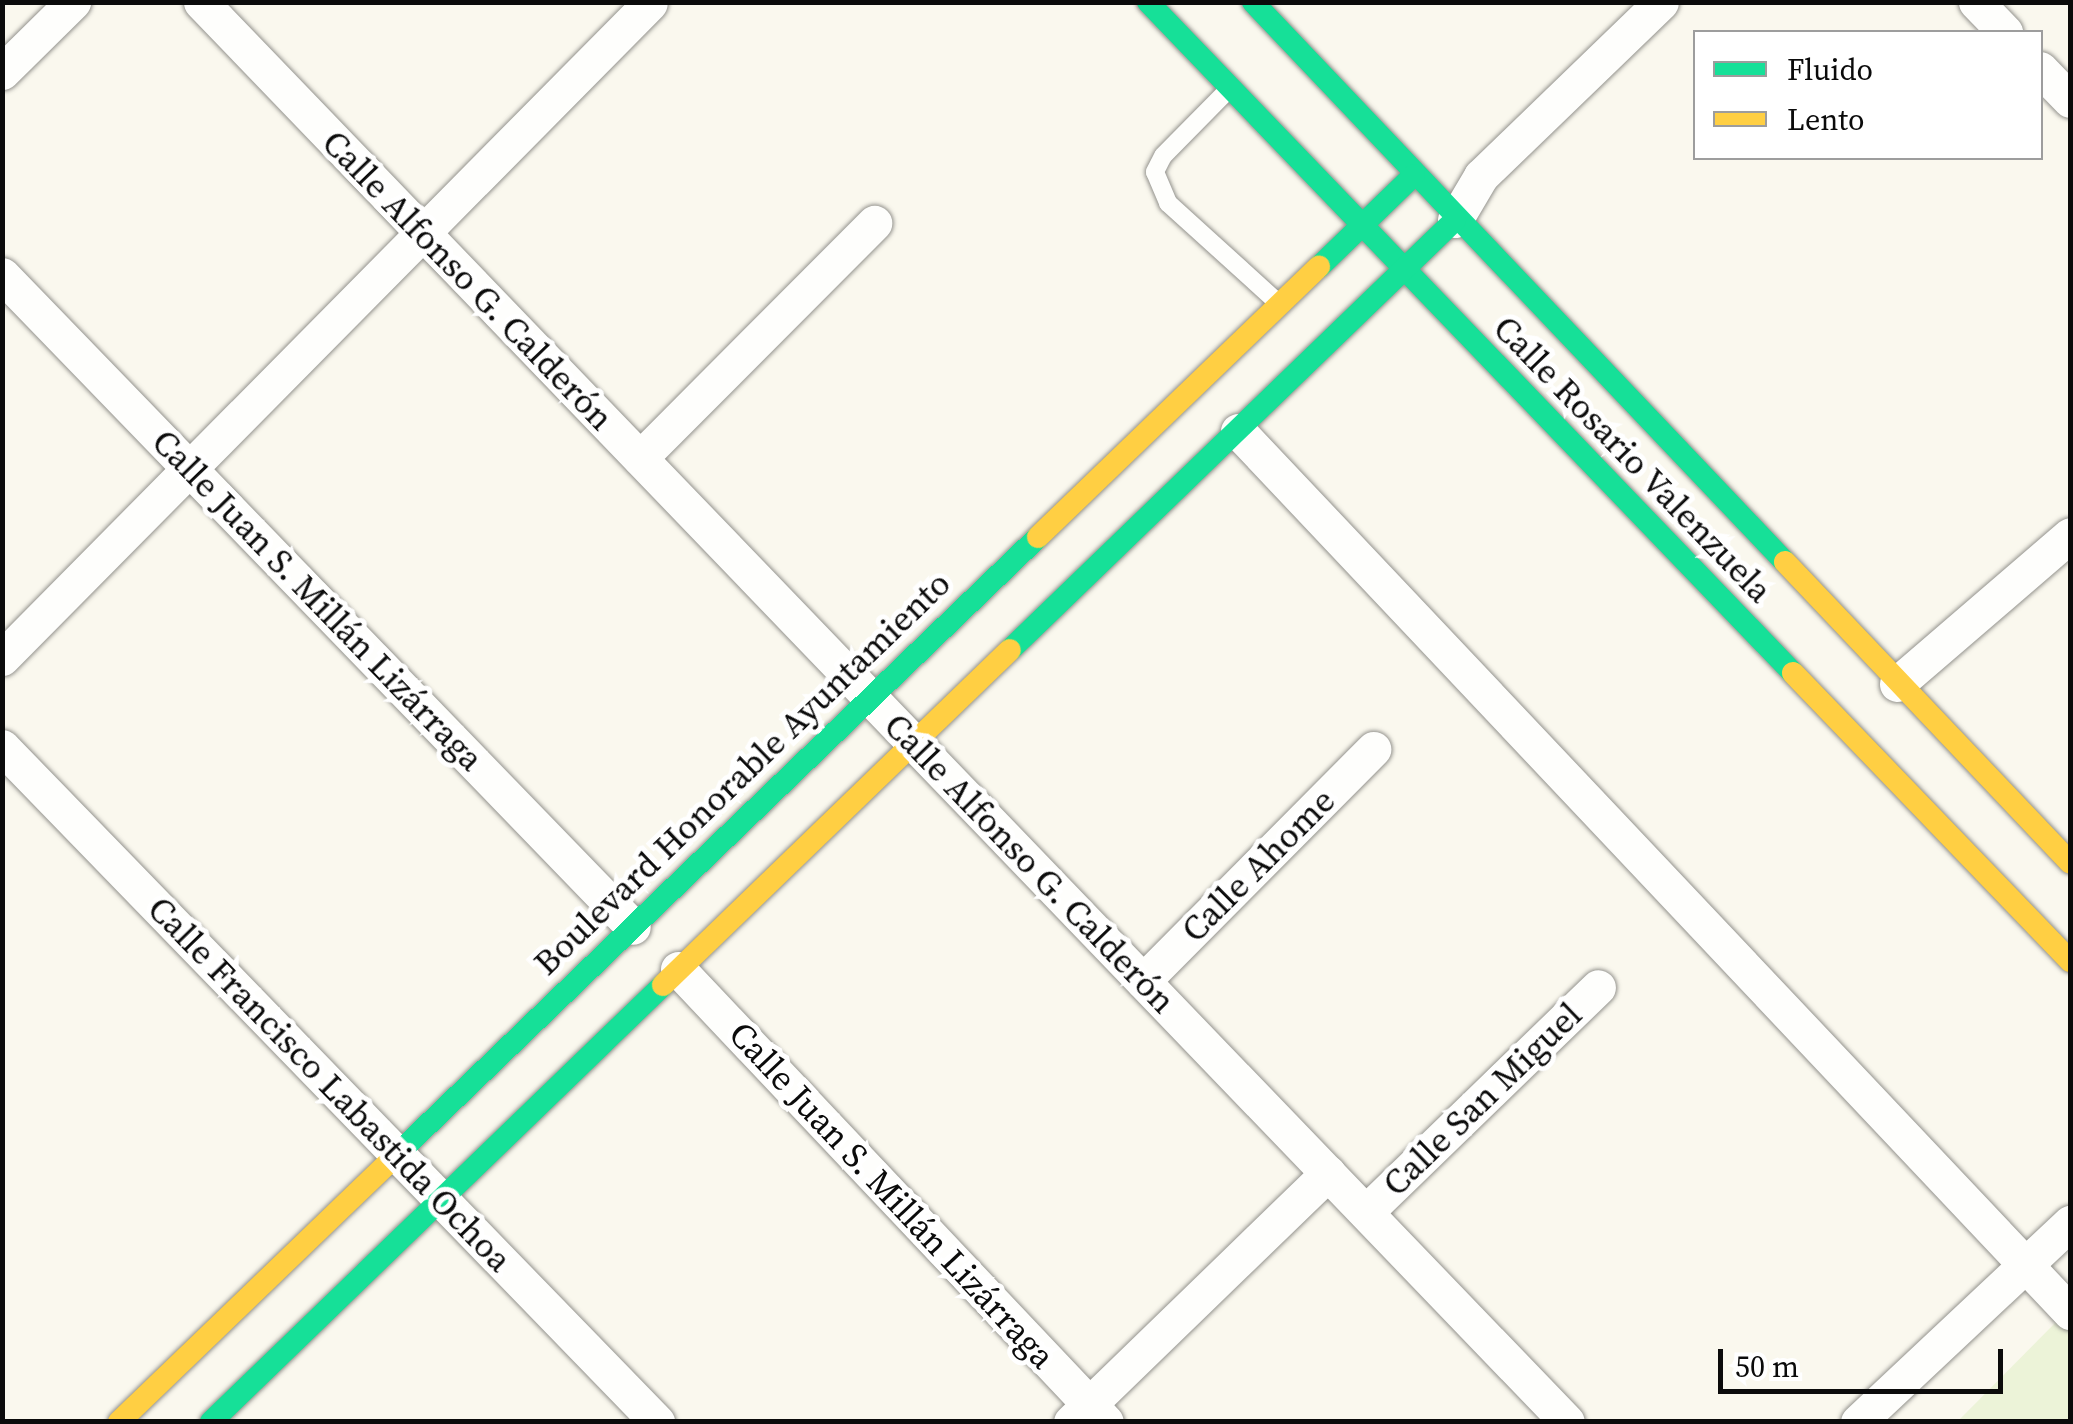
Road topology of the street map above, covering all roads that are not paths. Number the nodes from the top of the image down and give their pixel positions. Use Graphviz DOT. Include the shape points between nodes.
graph roads {
  1 [pos="73,2"];
  2 [pos="201,2"];
  3 [pos="1148,2"];
  4 [pos="1253,2"];
  5 [pos="1660,2"];
  6 [pos="1976,2"];
  7 [pos="650,4"];
  8 [pos="2003,30"];
  9 [pos="2,72"];
  10 [pos="2043,72"];
  11 [pos="1230,88"];
  12 [pos="2070,100"];
  13 [pos="1414,174"];
  14 [pos="1455,220"];
  15 [pos="874,223"];
  16 [pos="1360,226"];
  17 [pos="423,233"];
  18 [pos="1403,272"];
  19 [pos="2,275"];
  20 [pos="1280,304"];
  21 [pos="1238,430"];
  22 [pos="640,458"];
  23 [pos="191,467"];
  24 [pos="2070,534"];
  25 [pos="2,658"];
  26 [pos="1897,684"];
  27 [pos="871,698"];
  28 [pos="913,742"];
  29 [pos="2,748"];
  30 [pos="1374,749"];
  31 [pos="2070,862"];
  32 [pos="633,927"];
  33 [pos="2070,961"];
  34 [pos="678,968"];
  35 [pos="1144,981"];
  36 [pos="1598,986"];
  37 [pos="397,1154"];
  38 [pos="1328,1173"];
  39 [pos="440,1198"];
  40 [pos="1366,1212"];
  41 [pos="2070,1223"];
  42 [pos="2026,1267"];
  43 [pos="2070,1312"];
  44 [pos="1089,1415"];
  45 [pos="119,1422"];
  46 [pos="211,1422"];
  47 [pos="657,1422"];
  48 [pos="1567,1422"];
  49 [pos="1858,1422"];
  1 -- 9 [label="street"];
  2 -- 17 [label="street, Calle Alfonso G. Calderón"];
  3 -- 11 [label="street, Calle Rosario Valenzuela"];
  4 -- 13 [label="street, Calle Rosario Valenzuela"];
  5 -- 14 [label="street" via="1481,176"];
  6 -- 8 [label="street"];
  7 -- 17 [label="street"];
  10 -- 12 [label="street"];
  11 -- 16 [label="street, Calle Rosario Valenzuela"];
  11 -- 20 [label="lane" via="1154,172 1168,203"];
  13 -- 14 [label="street, Calle Rosario Valenzuela"];
  13 -- 16 [label="street, Boulevard Honorable Ayuntamiento"];
  14 -- 18 [label="street"];
  14 -- 26 [label="street, Calle Rosario Valenzuela"];
  15 -- 22 [label="street"];
  16 -- 18 [label="street, Calle Rosario Valenzuela"];
  16 -- 20 [label="street, Boulevard Honorable Ayuntamiento"];
  17 -- 22 [label="street, Calle Alfonso G. Calderón"];
  17 -- 23 [label="street"];
  18 -- 21 [label="street"];
  18 -- 33 [label="street, Calle Rosario Valenzuela"];
  19 -- 23 [label="street, Calle Juan S. Millán Lizárraga"];
  20 -- 27 [label="street, Boulevard Honorable Ayuntamiento"];
  21 -- 28 [label="street"];
  21 -- 42 [label="street"];
  22 -- 27 [label="street, Calle Alfonso G. Calderón"];
  23 -- 25 [label="street"];
  23 -- 32 [label="street, Calle Juan S. Millán Lizárraga"];
  24 -- 26 [label="street"];
  26 -- 31 [label="street, Calle Rosario Valenzuela"];
  27 -- 28 [label="street, Calle Alfonso G. Calderón"];
  27 -- 32 [label="street, Boulevard Honorable Ayuntamiento"];
  28 -- 34 [label="street"];
  28 -- 35 [label="street, Calle Alfonso G. Calderón"];
  29 -- 37 [label="street, Calle Francisco Labastida Ochoa"];
  30 -- 35 [label="street, Calle Ahome"];
  32 -- 37 [label="street, Boulevard Honorable Ayuntamiento"];
  34 -- 39 [label="street"];
  34 -- 44 [label="street, Calle Juan S. Millán Lizárraga"];
  35 -- 38 [label="street, Calle Alfonso G. Calderón"];
  36 -- 40 [label="street, Calle San Miguel"];
  37 -- 39 [label="street, Calle Francisco Labastida Ochoa"];
  37 -- 45 [label="street, Boulevard Honorable Ayuntamiento"];
  38 -- 40 [label="street, Calle Alfonso G. Calderón"];
  38 -- 44 [label="street"];
  39 -- 46 [label="street"];
  39 -- 47 [label="street, Calle Francisco Labastida Ochoa"];
  40 -- 48 [label="street, Calle Alfonso G. Calderón"];
  41 -- 42 [label="street"];
  42 -- 43 [label="street"];
  42 -- 49 [label="street"];
}
